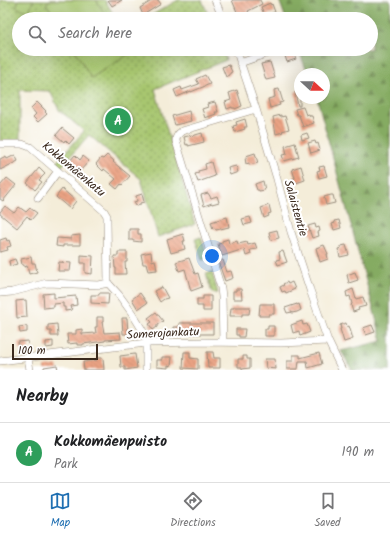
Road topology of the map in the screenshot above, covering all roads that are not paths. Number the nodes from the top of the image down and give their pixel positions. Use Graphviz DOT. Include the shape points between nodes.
graph roads {
  1 [pos="215,0"];
  2 [pos="220,12"];
  3 [pos="238,56"];
  4 [pos="260,56"];
  5 [pos="240,63"];
  6 [pos="256,109"];
  7 [pos="0,144"];
  8 [pos="58,171"];
  9 [pos="38,198"];
  10 [pos="108,283"];
  11 [pos="0,293"];
  12 [pos="328,341"];
  13 [pos="223,342"];
  14 [pos="146,343"];
  15 [pos="28,358"];
  16 [pos="0,361"];
  17 [pos="30,370"];
  18 [pos="146,370"];
  19 [pos="342,370"];
  1 -- 2 [label="street"];
  3 -- 5 [label="street, Salaistentie"];
  4 -- 5 [label="street"];
  5 -- 6 [label="street, Salaistentie"];
  6 -- 12 [label="street, Salaistentie" via="291,232"];
  6 -- 13 [label="street" via="182,131 177,135 176,141 221,288"];
  7 -- 8 [label="street, Kokkomäenkatu" via="26,145"];
  8 -- 9 [label="street"];
  8 -- 10 [label="street, Kokkomäenkatu" via="104,210 107,222"];
  10 -- 11 [label="street" via="47,283"];
  10 -- 14 [label="street" via="132,313 146,336"];
  12 -- 13 [label="street, Somerojankatu" via="281,344"];
  12 -- 19 [label="street, Salaistentie"];
  13 -- 14 [label="street, Somerojankatu"];
  14 -- 15 [label="street, Somerojankatu"];
  14 -- 18 [label="street"];
  15 -- 16 [label="street, Somerojankatu"];
  15 -- 17 [label="street"];
}
